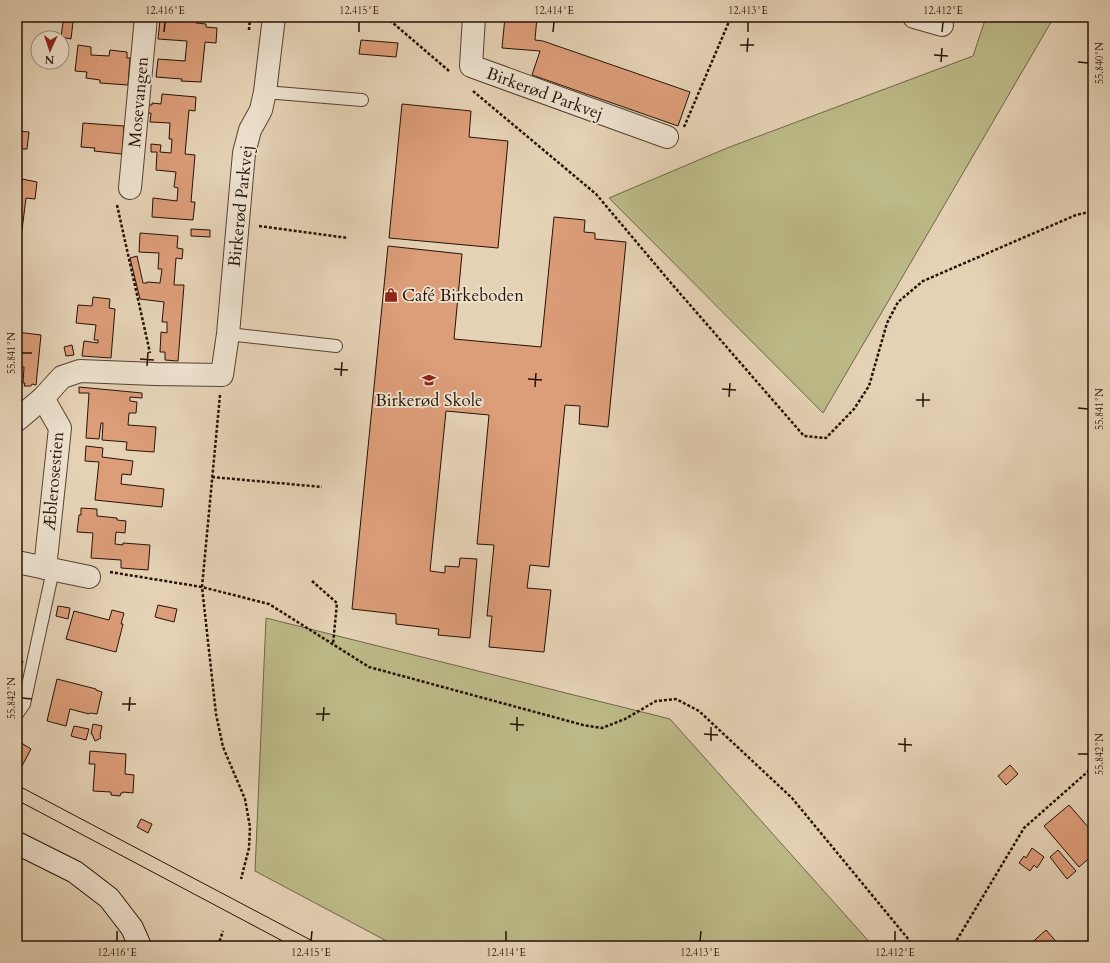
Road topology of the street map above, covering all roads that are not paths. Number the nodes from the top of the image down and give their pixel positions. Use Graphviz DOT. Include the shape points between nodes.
graph roads {
  1 [pos="146,17"];
  2 [pos="274,17"];
  3 [pos="474,17"];
  4 [pos="914,17"];
  5 [pos="942,25"];
  6 [pos="265,92"];
  7 [pos="362,100"];
  8 [pos="667,136"];
  9 [pos="130,188"];
  10 [pos="228,334"];
  11 [pos="336,346"];
  12 [pos="43,398"];
  13 [pos="17,420"];
  14 [pos="17,562"];
  15 [pos="49,569"];
  16 [pos="89,577"];
  17 [pos="17,714"];
  18 [pos="17,843"];
  19 [pos="140,946"];
  1 -- 9 [label="street, Mosevangen"];
  2 -- 6 [label="street, Birkerød Parkvej"];
  3 -- 8 [label="street, Birkerød Parkvej" via="470,66"];
  4 -- 5 [label="street"];
  6 -- 7 [label="lane"];
  6 -- 10 [label="street, Birkerød Parkvej" via="261,110 250,130 244,153"];
  10 -- 11 [label="lane"];
  10 -- 12 [label="street, Birkerød Parkvej" via="222,375 80,371 62,377"];
  12 -- 13 [label="street"];
  12 -- 15 [label="street, Æblerosestien" via="60,428"];
  14 -- 15 [label="street"];
  15 -- 16 [label="street"];
  15 -- 17 [label="lane" via="24,704"];
  18 -- 19 [label="street" via="75,872 109,898 132,928"];
}
